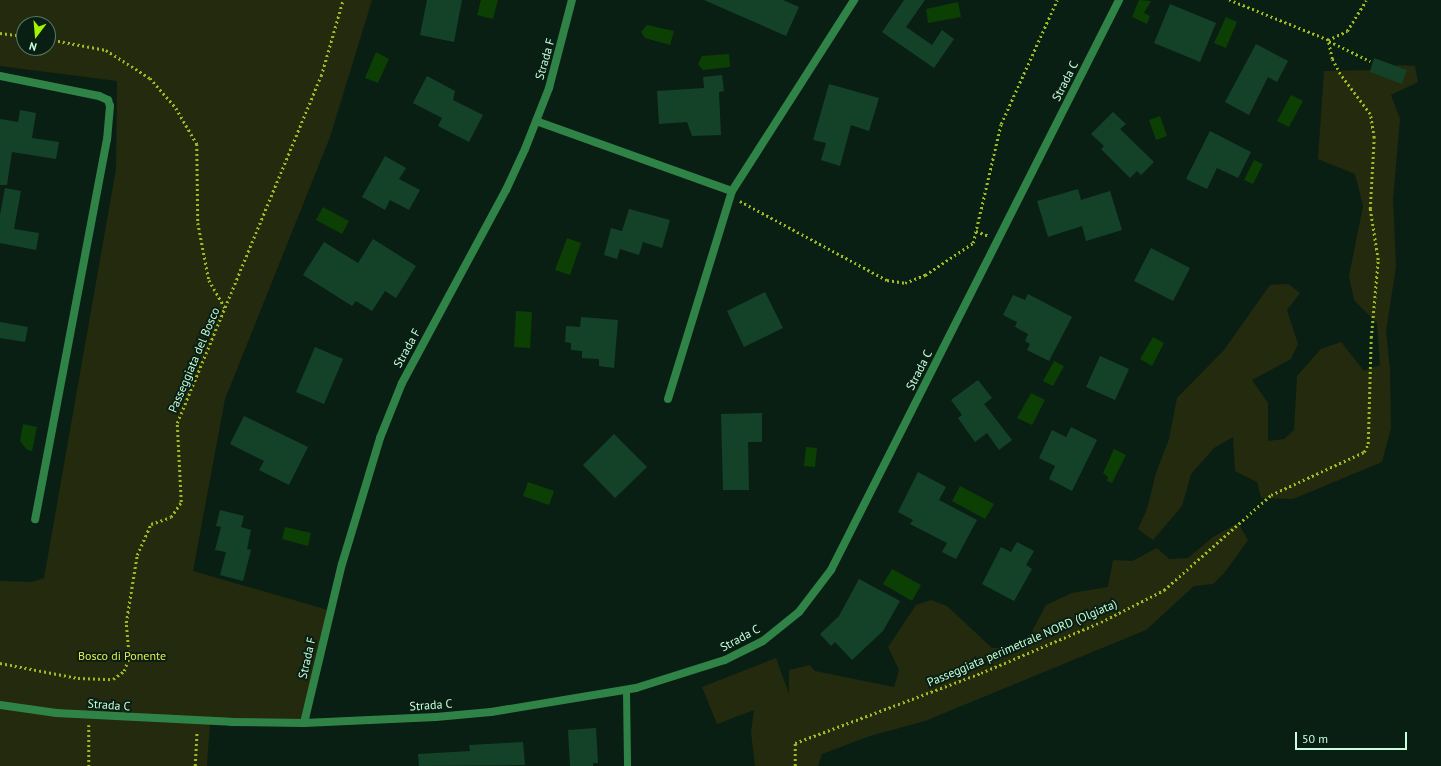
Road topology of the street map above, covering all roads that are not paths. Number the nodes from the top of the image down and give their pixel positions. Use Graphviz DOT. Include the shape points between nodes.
graph roads {
  1 [pos="572,0"];
  2 [pos="854,0"];
  3 [pos="1119,0"];
  4 [pos="0,76"];
  5 [pos="536,121"];
  6 [pos="732,192"];
  7 [pos="668,400"];
  8 [pos="35,519"];
  9 [pos="626,690"];
  10 [pos="0,706"];
  11 [pos="304,724"];
  12 [pos="627,766"];
  1 -- 5 [label="street, Strada F" via="555,67"];
  2 -- 6 [label="street"];
  3 -- 9 [label="street, Strada C" via="831,570 816,591 782,627 745,651 691,672"];
  4 -- 8 [label="street" via="99,96 108,100 110,106 107,139"];
  5 -- 6 [label="street"];
  5 -- 11 [label="street, Strada F" via="506,190 414,359 390,411 342,564"];
  6 -- 7 [label="street"];
  9 -- 11 [label="street, Strada C" via="491,712"];
  9 -- 12 [label="lane"];
  10 -- 11 [label="street, Strada C" via="89,715"];
}
